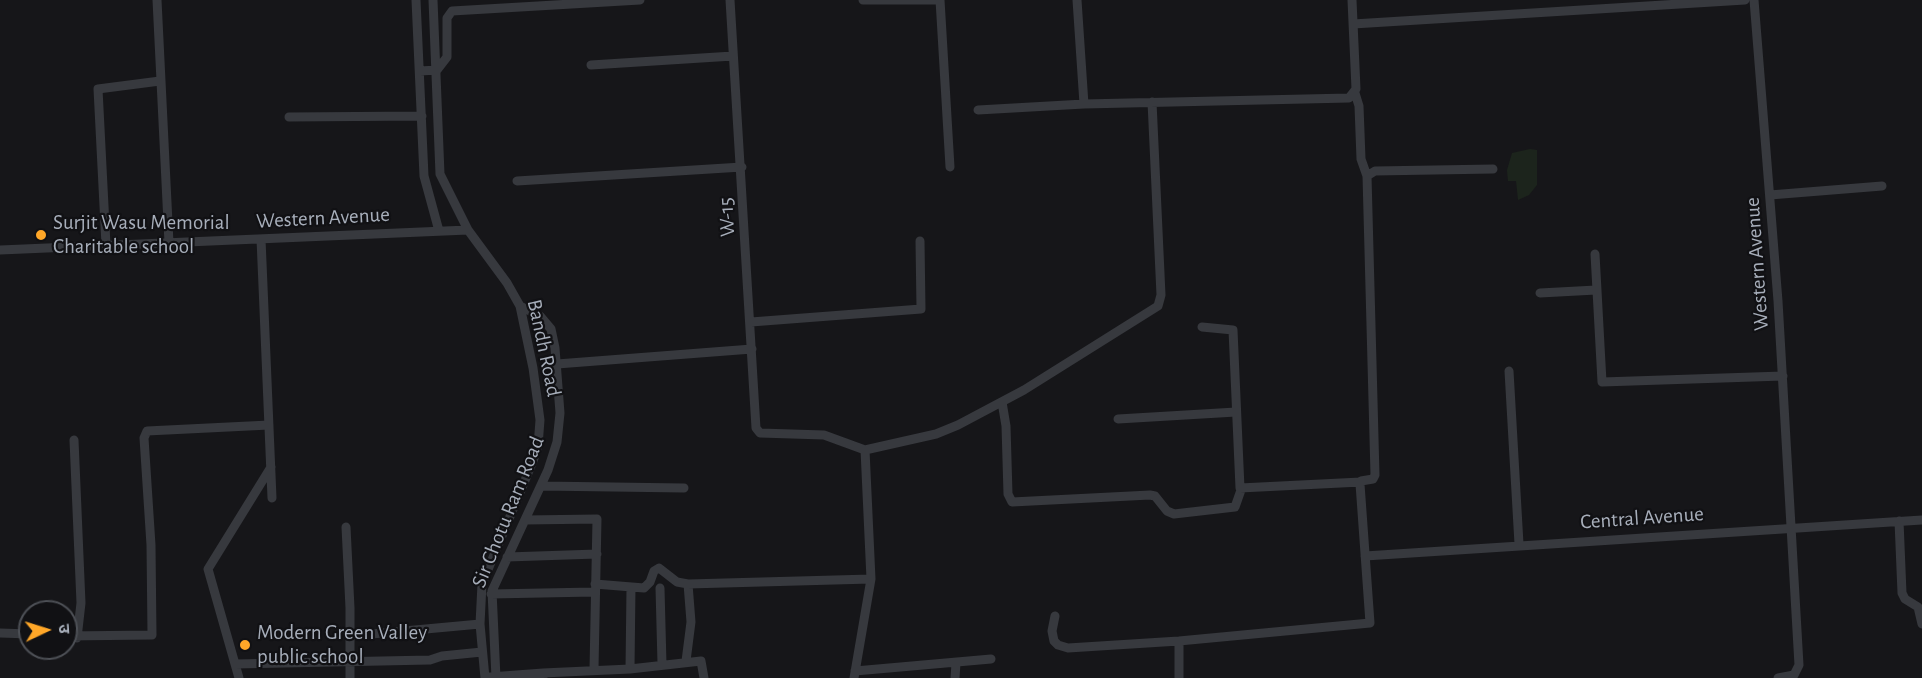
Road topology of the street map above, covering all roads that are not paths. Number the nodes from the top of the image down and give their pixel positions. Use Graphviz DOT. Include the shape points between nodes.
graph roads {
  1 [pos="157,0"];
  2 [pos="416,0"];
  3 [pos="433,0"];
  4 [pos="640,0"];
  5 [pos="730,0"];
  6 [pos="863,0"];
  7 [pos="940,0"];
  8 [pos="1077,0"];
  9 [pos="1352,0"];
  10 [pos="1575,0"];
  11 [pos="1745,0"];
  12 [pos="1754,0"];
  13 [pos="1575,11"];
  14 [pos="1353,24"];
  15 [pos="733,56"];
  16 [pos="591,65"];
  17 [pos="436,70"];
  18 [pos="420,71"];
  19 [pos="160,81"];
  20 [pos="1355,93"];
  21 [pos="1152,102"];
  22 [pos="1084,104"];
  23 [pos="978,110"];
  24 [pos="422,116"];
  25 [pos="289,117"];
  26 [pos="742,167"];
  27 [pos="950,167"];
  28 [pos="1493,169"];
  29 [pos="1366,176"];
  30 [pos="517,181"];
  31 [pos="1882,186"];
  32 [pos="1770,195"];
  33 [pos="468,230"];
  34 [pos="439,231"];
  35 [pos="261,239"];
  36 [pos="920,241"];
  37 [pos="169,243"];
  38 [pos="106,245"];
  39 [pos="0,250"];
  40 [pos="1595,254"];
  41 [pos="1596,290"];
  42 [pos="1540,293"];
  43 [pos="520,306"];
  44 [pos="751,322"];
  45 [pos="1202,327"];
  46 [pos="752,349"];
  47 [pos="557,364"];
  48 [pos="1509,371"];
  49 [pos="1783,376"];
  50 [pos="1002,402"];
  51 [pos="1236,412"];
  52 [pos="1118,419"];
  53 [pos="270,425"];
  54 [pos="74,440"];
  55 [pos="866,450"];
  56 [pos="271,467"];
  57 [pos="1361,482"];
  58 [pos="541,486"];
  59 [pos="684,488"];
  60 [pos="1241,490"];
  61 [pos="272,498"];
  62 [pos="525,520"];
  63 [pos="1922,520"];
  64 [pos="1899,521"];
  65 [pos="1792,526"];
  66 [pos="346,527"];
  67 [pos="1519,544"];
  68 [pos="597,554"];
  69 [pos="1365,556"];
  70 [pos="507,557"];
  71 [pos="871,579"];
  72 [pos="688,584"];
  73 [pos="631,587"];
  74 [pos="595,588"];
  75 [pos="660,588"];
  76 [pos="491,594"];
  77 [pos="1055,616"];
  78 [pos="480,624"];
  79 [pos="1922,624"];
  80 [pos="78,629"];
  81 [pos="0,633"];
  82 [pos="18,634"];
  83 [pos="350,636"];
  84 [pos="78,638"];
  85 [pos="1179,641"];
  86 [pos="482,652"];
  87 [pos="991,659"];
  88 [pos="350,662"];
  89 [pos="686,662"];
  90 [pos="956,663"];
  91 [pos="235,664"];
  92 [pos="662,664"];
  93 [pos="594,669"];
  94 [pos="630,669"];
  95 [pos="854,674"];
  96 [pos="543,675"];
  97 [pos="573,675"];
  98 [pos="485,677"];
  99 [pos="496,677"];
  100 [pos="239,678"];
  101 [pos="350,678"];
  102 [pos="704,678"];
  103 [pos="956,678"];
  104 [pos="1179,678"];
  105 [pos="1778,678"];
  1 -- 19 [label="street"];
  2 -- 18 [label="street"];
  3 -- 17 [label="street, Bandh Road"];
  4 -- 17 [label="street" via="452,10 447,18 447,57"];
  5 -- 15 [label="street, W-15"];
  6 -- 7 [label="street"];
  7 -- 27 [label="street"];
  8 -- 22 [label="street"];
  9 -- 14 [label="street"];
  10 -- 13 [label="street"];
  11 -- 13 [label="street"];
  12 -- 32 [label="street, Western Avenue"];
  13 -- 14 [label="street"];
  14 -- 20 [label="street"];
  15 -- 16 [label="street"];
  15 -- 26 [label="street, W-15"];
  17 -- 18 [label="street"];
  17 -- 33 [label="street, Bandh Road" via="437,163"];
  18 -- 24 [label="street"];
  19 -- 37 [label="street"];
  19 -- 38 [label="street" via="98,89"];
  20 -- 21 [label="street" via="1349,98"];
  20 -- 29 [label="street"];
  21 -- 22 [label="street"];
  21 -- 50 [label="street" via="1161,295 1158,306"];
  22 -- 23 [label="street"];
  24 -- 25 [label="street"];
  24 -- 34 [label="street" via="424,176"];
  26 -- 30 [label="street"];
  26 -- 44 [label="street, W-15"];
  28 -- 29 [label="street" via="1375,171"];
  29 -- 57 [label="street" via="1375,476"];
  31 -- 32 [label="street"];
  32 -- 49 [label="street, Western Avenue"];
  33 -- 34 [label="street, Western Avenue"];
  33 -- 43 [label="street, Bandh Road"];
  34 -- 35 [label="street, Western Avenue"];
  35 -- 37 [label="street, Western Avenue"];
  35 -- 53 [label="street"];
  36 -- 44 [label="street" via="921,309"];
  37 -- 38 [label="street, Western Avenue"];
  38 -- 39 [label="street, Western Avenue"];
  40 -- 41 [label="street"];
  41 -- 42 [label="street"];
  41 -- 49 [label="street" via="1602,382"];
  43 -- 47 [label="street, Sir Chotu Ram Road" via="546,322"];
  43 -- 78 [label="street, Bandh Road" via="533,368 540,432 533,462 485,573"];
  44 -- 46 [label="street, W-15"];
  45 -- 51 [label="street" via="1233,330"];
  46 -- 47 [label="street"];
  46 -- 55 [label="street, W-15" via="758,432 817,433"];
  47 -- 58 [label="street, Sir Chotu Ram Road" via="560,424"];
  48 -- 67 [label="street"];
  49 -- 65 [label="street, Western Avenue"];
  50 -- 55 [label="street" via="948,430"];
  50 -- 60 [label="street" via="1008,494 1012,502 1149,495 1174,514 1235,507"];
  51 -- 52 [label="street"];
  51 -- 60 [label="street"];
  53 -- 56 [label="street"];
  53 -- 84 [label="street" via="147,431 144,438 152,634"];
  54 -- 80 [label="street" via="81,603"];
  55 -- 71 [label="street"];
  56 -- 61 [label="street"];
  56 -- 91 [label="street" via="207,569"];
  57 -- 60 [label="street"];
  57 -- 69 [label="street"];
  58 -- 59 [label="street"];
  58 -- 62 [label="street, Sir Chotu Ram Road"];
  62 -- 68 [label="street" via="597,519"];
  62 -- 70 [label="street, Sir Chotu Ram Road"];
  63 -- 64 [label="street, Central Avenue"];
  64 -- 65 [label="street, Central Avenue"];
  64 -- 79 [label="street" via="1902,593 1918,607"];
  65 -- 67 [label="street, Central Avenue"];
  65 -- 105 [label="street, Western Avenue" via="1799,665 1794,675"];
  66 -- 83 [label="street"];
  67 -- 69 [label="street, Central Avenue"];
  68 -- 70 [label="street"];
  68 -- 74 [label="street"];
  69 -- 85 [label="street" via="1368,624"];
  70 -- 76 [label="street, Sir Chotu Ram Road"];
  71 -- 72 [label="street"];
  71 -- 95 [label="street"];
  72 -- 73 [label="street" via="677,582 659,568 646,587"];
  72 -- 89 [label="street" via="691,622"];
  73 -- 74 [label="street"];
  73 -- 94 [label="street"];
  74 -- 76 [label="street"];
  74 -- 93 [label="street"];
  75 -- 92 [label="street"];
  76 -- 99 [label="street, Sir Chotu Ram Road"];
  77 -- 85 [label="street" via="1053,636 1062,647"];
  78 -- 83 [label="street"];
  78 -- 86 [label="street, Bandh Road"];
  81 -- 82 [label="street"];
  83 -- 88 [label="street"];
  85 -- 104 [label="street"];
  86 -- 88 [label="street" via="430,660"];
  86 -- 98 [label="street, Bandh Road"];
  87 -- 90 [label="street"];
  88 -- 91 [label="street"];
  88 -- 101 [label="street"];
  89 -- 92 [label="street"];
  89 -- 102 [label="street" via="701,661"];
  90 -- 95 [label="street"];
  90 -- 103 [label="street"];
  91 -- 100 [label="street"];
  92 -- 94 [label="street"];
  93 -- 94 [label="street"];
  93 -- 97 [label="street"];
  96 -- 97 [label="street"];
  96 -- 99 [label="street"];
  98 -- 99 [label="street"];
}
